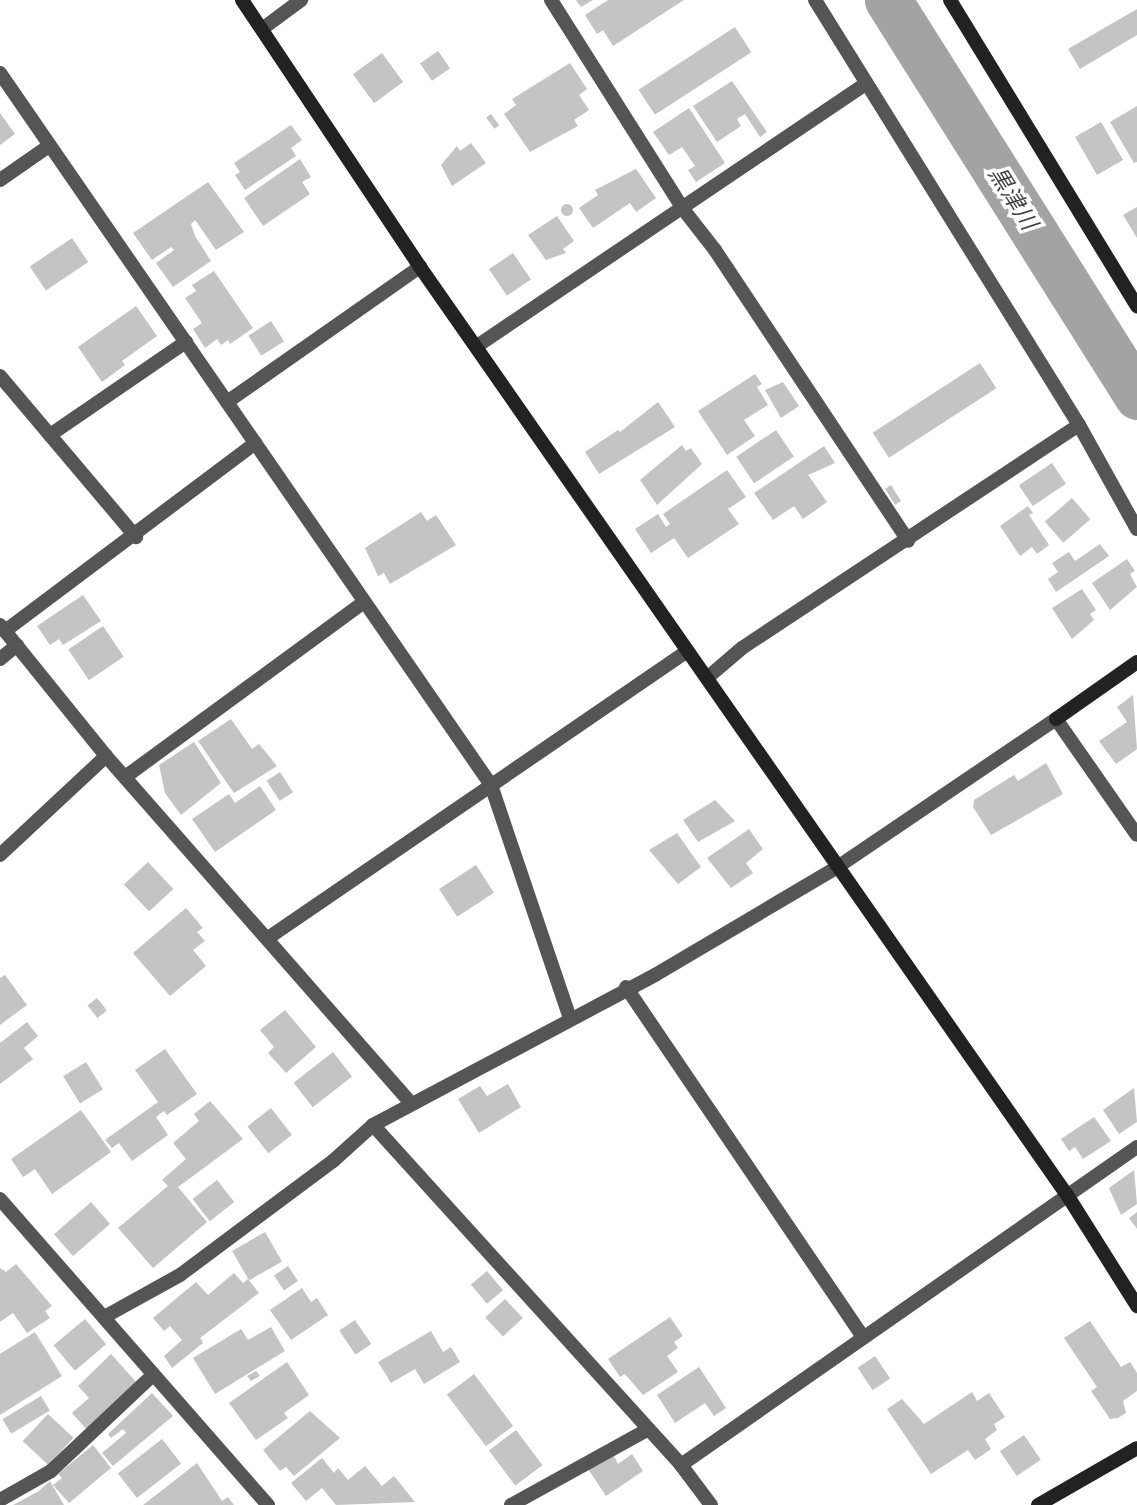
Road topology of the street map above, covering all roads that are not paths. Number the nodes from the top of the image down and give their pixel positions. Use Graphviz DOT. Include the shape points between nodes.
graph roads {
  1 [pos="242,0"];
  2 [pos="301,0"];
  3 [pos="551,0"];
  4 [pos="815,0"];
  5 [pos="950,0"];
  6 [pos="262,29"];
  7 [pos="0,73"];
  8 [pos="864,85"];
  9 [pos="49,146"];
  10 [pos="0,180"];
  11 [pos="683,209"];
  12 [pos="420,267"];
  13 [pos="1137,306"];
  14 [pos="186,342"];
  15 [pos="477,346"];
  16 [pos="0,376"];
  17 [pos="227,402"];
  18 [pos="1079,425"];
  19 [pos="50,435"];
  20 [pos="256,443"];
  21 [pos="1137,530"];
  22 [pos="136,537"];
  23 [pos="908,541"];
  24 [pos="364,602"];
  25 [pos="2,628"];
  26 [pos="17,645"];
  27 [pos="686,652"];
  28 [pos="0,659"];
  29 [pos="1137,662"];
  30 [pos="707,678"];
  31 [pos="1056,719"];
  32 [pos="106,756"];
  33 [pos="125,777"];
  34 [pos="491,785"];
  35 [pos="1137,835"];
  36 [pos="0,855"];
  37 [pos="836,868"];
  38 [pos="268,938"];
  39 [pos="626,987"];
  40 [pos="570,1018"];
  41 [pos="410,1102"];
  42 [pos="373,1125"];
  43 [pos="1137,1147"];
  44 [pos="1069,1198"];
  45 [pos="0,1199"];
  46 [pos="1137,1306"];
  47 [pos="106,1316"];
  48 [pos="863,1337"];
  49 [pos="153,1375"];
  50 [pos="648,1430"];
  51 [pos="1137,1448"];
  52 [pos="681,1465"];
  53 [pos="1068,1486"];
  54 [pos="0,1500"];
  55 [pos="268,1505"];
  56 [pos="511,1505"];
  57 [pos="710,1505"];
  58 [pos="1038,1505"];
  59 [pos="1057,1505"];
  1 -- 6 [label="street"];
  2 -- 6 [label="street"];
  3 -- 11 [label="street"];
  4 -- 8 [label="street"];
  5 -- 13 [label="street"];
  6 -- 12 [label="street"];
  7 -- 9 [label="street"];
  8 -- 11 [label="street"];
  8 -- 18 [label="street"];
  9 -- 10 [label="street"];
  9 -- 14 [label="street"];
  11 -- 15 [label="street"];
  11 -- 23 [label="street"];
  12 -- 15 [label="street"];
  12 -- 17 [label="street"];
  14 -- 17 [label="street"];
  14 -- 19 [label="street"];
  15 -- 27 [label="street"];
  16 -- 19 [label="street"];
  17 -- 20 [label="street"];
  18 -- 21 [label="street"];
  18 -- 23 [label="street"];
  19 -- 22 [label="street"];
  20 -- 22 [label="street"];
  20 -- 24 [label="street"];
  22 -- 25 [label="street"];
  23 -- 30 [label="street" via="742,648"];
  24 -- 33 [label="street"];
  24 -- 34 [label="street"];
  25 -- 26 [label="street"];
  26 -- 28 [label="street"];
  26 -- 32 [label="street"];
  27 -- 30 [label="street"];
  27 -- 34 [label="street"];
  29 -- 31 [label="street"];
  30 -- 37 [label="street"];
  31 -- 35 [label="street"];
  31 -- 37 [label="street"];
  32 -- 33 [label="street"];
  32 -- 36 [label="street"];
  33 -- 38 [label="street"];
  34 -- 38 [label="street"];
  34 -- 40 [label="street"];
  37 -- 39 [label="street" via="655,975"];
  37 -- 44 [label="street"];
  38 -- 41 [label="street"];
  39 -- 40 [label="street"];
  39 -- 48 [label="street"];
  40 -- 41 [label="street"];
  41 -- 42 [label="street"];
  42 -- 47 [label="street" via="333,1161 180,1275"];
  42 -- 50 [label="street"];
  43 -- 44 [label="street"];
  44 -- 46 [label="street"];
  44 -- 48 [label="street"];
  45 -- 47 [label="street"];
  47 -- 49 [label="street"];
  48 -- 52 [label="street"];
  49 -- 54 [label="street" via="51,1471"];
  49 -- 55 [label="street"];
  50 -- 52 [label="street"];
  50 -- 56 [label="street"];
  51 -- 53 [label="street"];
  52 -- 57 [label="street"];
  53 -- 58 [label="street"];
  53 -- 59 [label="street"];
}
